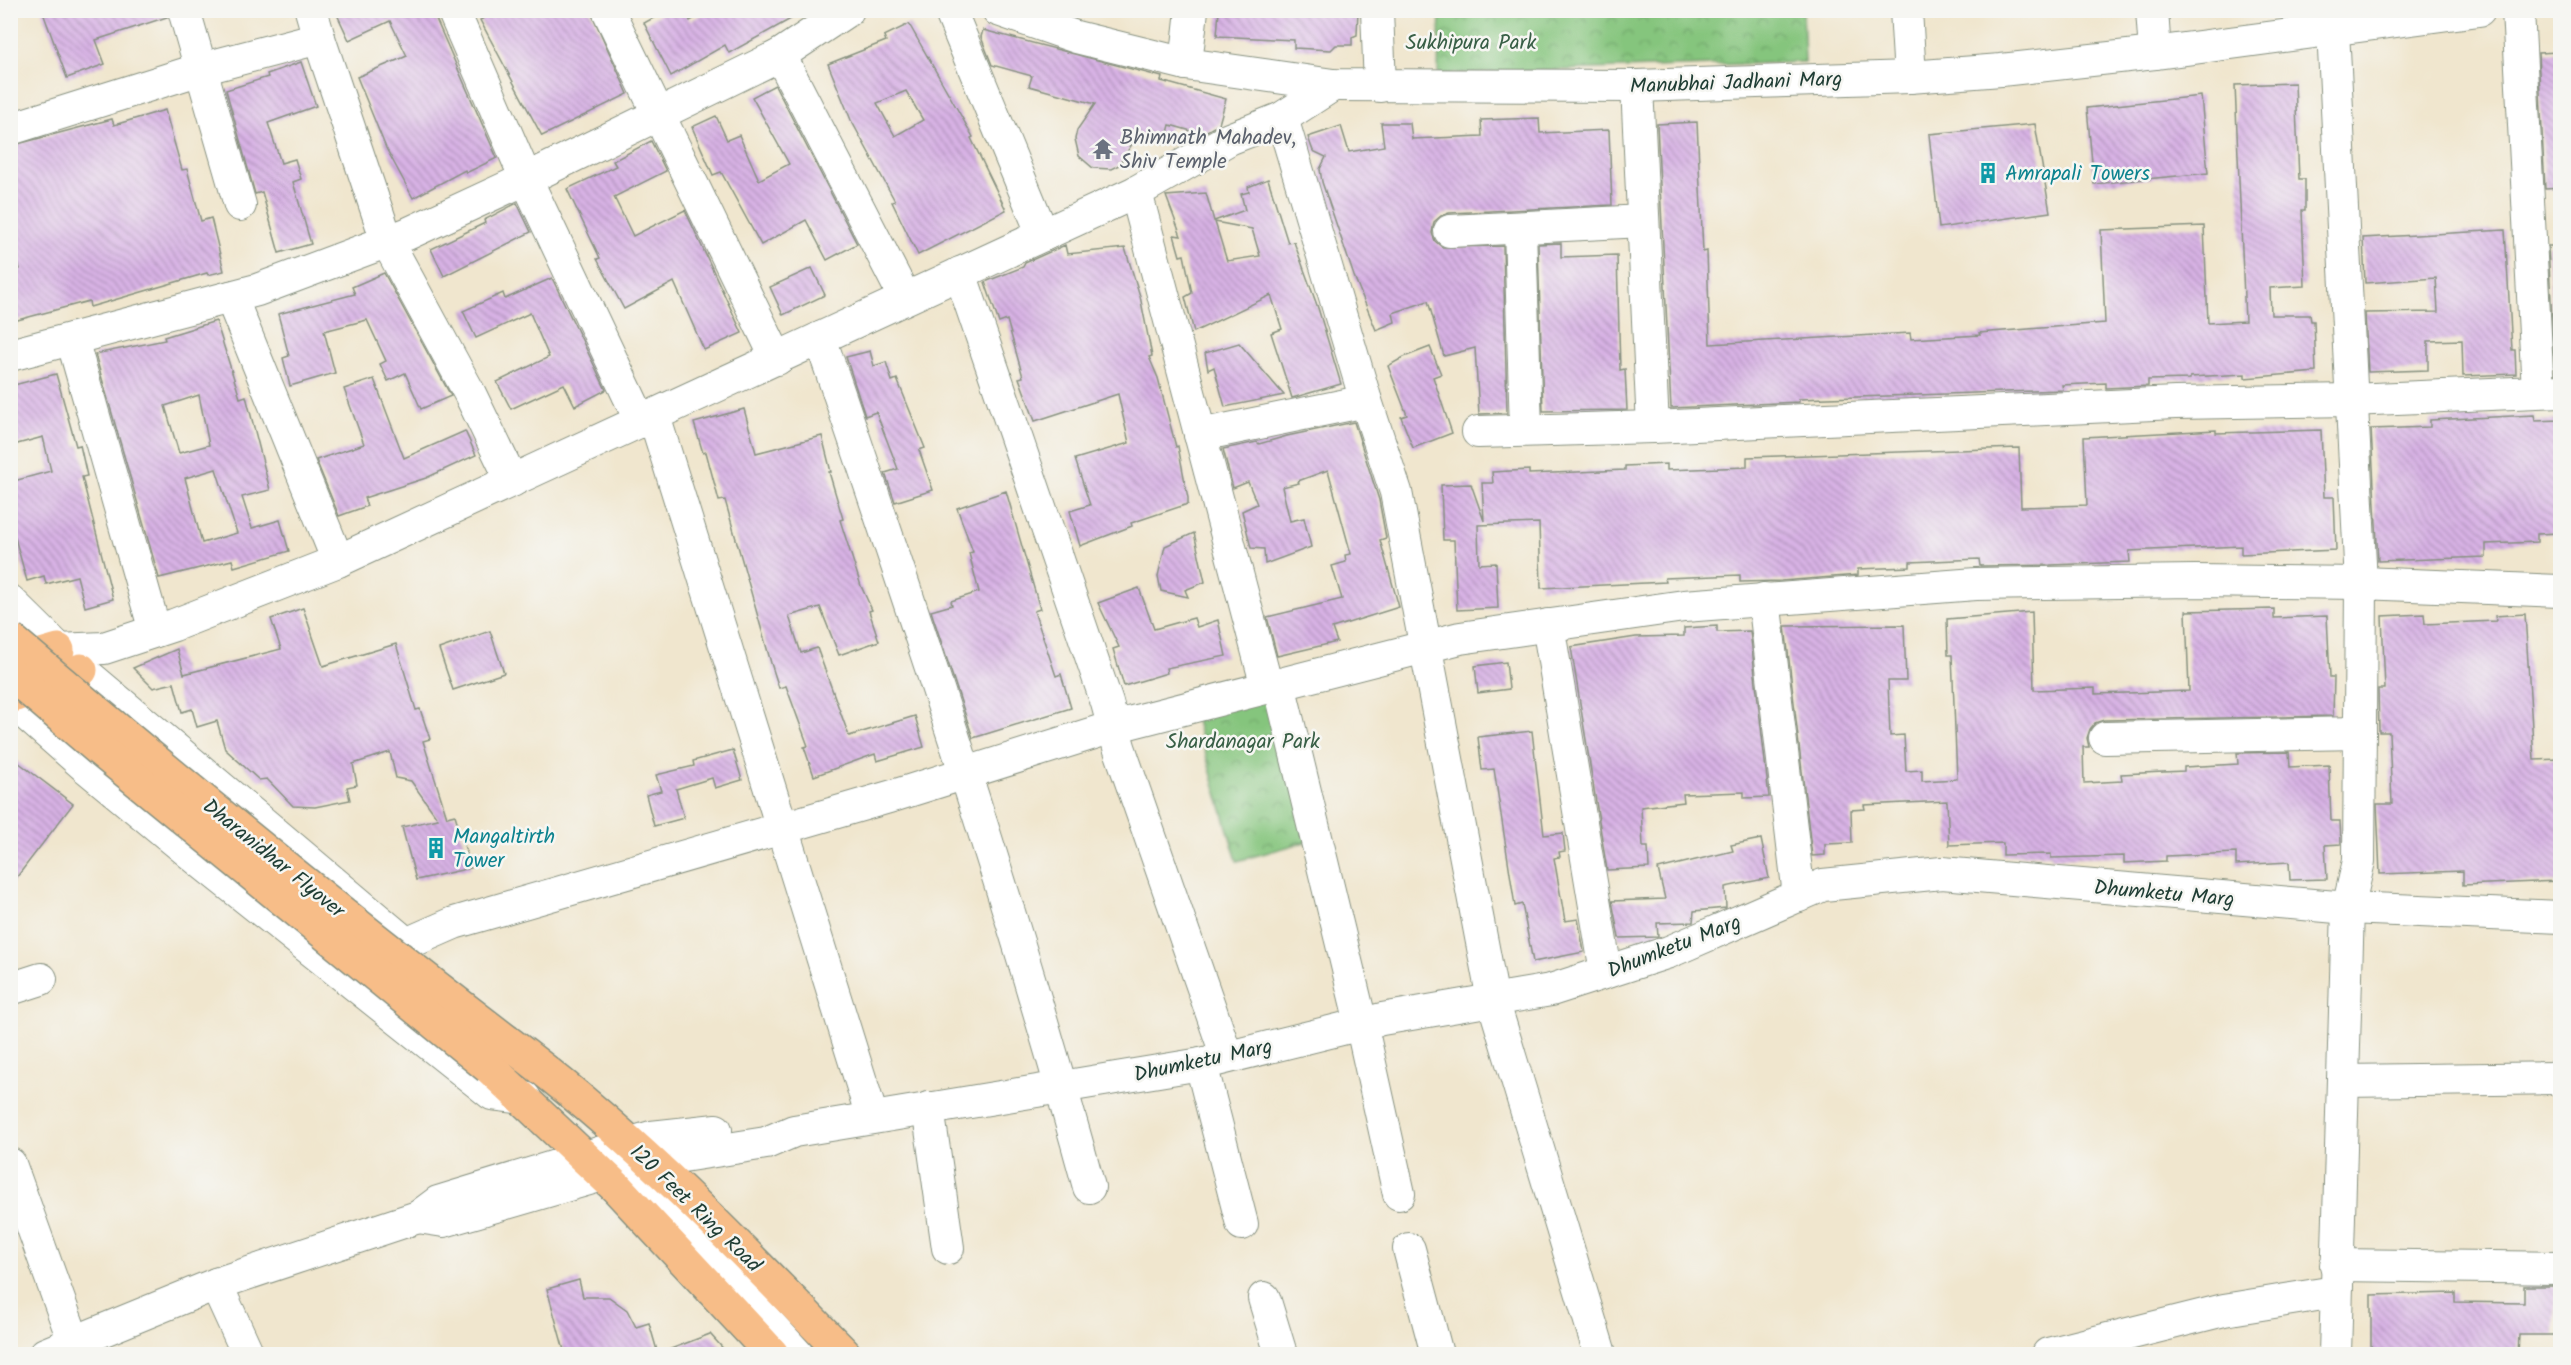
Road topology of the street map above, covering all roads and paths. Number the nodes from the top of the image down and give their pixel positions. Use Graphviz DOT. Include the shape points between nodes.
graph roads {
  1 [pos="184,10"];
  2 [pos="453,10"];
  3 [pos="608,10"];
  4 [pos="848,10"];
  5 [pos="950,10"];
  6 [pos="998,10"];
  7 [pos="1192,10"];
  8 [pos="1377,10"];
  9 [pos="1906,10"];
  10 [pos="2152,10"];
  11 [pos="2479,10"];
  12 [pos="2518,10"];
  13 [pos="2366,17"];
  14 [pos="315,24"];
  15 [pos="2333,30"];
  16 [pos="2156,53"];
  17 [pos="780,56"];
  18 [pos="1186,64"];
  19 [pos="201,69"];
  20 [pos="1910,76"];
  21 [pos="1333,84"];
  22 [pos="1380,86"];
  23 [pos="1637,86"];
  24 [pos="656,114"];
  25 [pos="1282,118"];
  26 [pos="10,129"];
  27 [pos="526,179"];
  28 [pos="1136,192"];
  29 [pos="240,205"];
  30 [pos="1643,221"];
  31 [pos="1520,228"];
  32 [pos="1450,231"];
  33 [pos="1043,235"];
  34 [pos="387,241"];
  35 [pos="960,273"];
  36 [pos="231,297"];
  37 [pos="905,298"];
  38 [pos="820,338"];
  39 [pos="72,339"];
  40 [pos="10,355"];
  41 [pos="777,359"];
  42 [pos="2549,391"];
  43 [pos="2350,400"];
  44 [pos="1366,401"];
  45 [pos="648,419"];
  46 [pos="1653,427"];
  47 [pos="1526,430"];
  48 [pos="1478,432"];
  49 [pos="1200,435"];
  50 [pos="512,481"];
  51 [pos="338,561"];
  52 [pos="2361,583"];
  53 [pos="2560,591"];
  54 [pos="1764,599"];
  55 [pos="10,601"];
  56 [pos="1548,625"];
  57 [pos="155,631"];
  58 [pos="10,639"];
  59 [pos="1425,647"];
  60 [pos="70,660"];
  61 [pos="10,664"];
  62 [pos="10,673"];
  63 [pos="1273,686"];
  64 [pos="10,698"];
  65 [pos="1113,727"];
  66 [pos="2360,733"];
  67 [pos="2105,738"];
  68 [pos="965,774"];
  69 [pos="783,827"];
  70 [pos="1799,896"];
  71 [pos="2348,908"];
  72 [pos="2560,917"];
  73 [pos="406,944"];
  74 [pos="1606,972"];
  75 [pos="41,979"];
  76 [pos="10,989"];
  77 [pos="1493,1000"];
  78 [pos="1361,1023"];
  79 [pos="498,1054"];
  80 [pos="1214,1061"];
  81 [pos="543,1068"];
  82 [pos="2560,1078"];
  83 [pos="2343,1081"];
  84 [pos="1062,1088"];
  85 [pos="525,1098"];
  86 [pos="928,1108"];
  87 [pos="872,1117"];
  88 [pos="614,1160"];
  89 [pos="10,1164"];
  90 [pos="1089,1187"];
  91 [pos="1399,1194"];
  92 [pos="1242,1224"];
  93 [pos="691,1228"];
  94 [pos="948,1248"];
  95 [pos="1408,1249"];
  96 [pos="2560,1268"];
  97 [pos="2335,1279"];
  98 [pos="216,1284"];
  99 [pos="1264,1298"];
  100 [pos="74,1342"];
  101 [pos="45,1354"];
  102 [pos="248,1354"];
  103 [pos="771,1354"];
  104 [pos="797,1354"];
  105 [pos="820,1354"];
  106 [pos="844,1354"];
  107 [pos="1281,1354"];
  108 [pos="1437,1354"];
  109 [pos="1600,1354"];
  110 [pos="2048,1354"];
  111 [pos="2335,1354"];
  1 -- 19 [label="street"];
  2 -- 27 [label="street"];
  3 -- 24 [label="street"];
  4 -- 17 [label="street"];
  5 -- 33 [label="street"];
  6 -- 18 [label="street, Manubhai Jadhani Marg" via="1076,37"];
  7 -- 18 [label="street"];
  8 -- 22 [label="street"];
  9 -- 20 [label="street"];
  10 -- 16 [label="street"];
  11 -- 13 [label="street, Manubhai Jadhani Marg"];
  12 -- 42 [label="street"];
  13 -- 15 [label="street, Manubhai Jadhani Marg"];
  14 -- 19 [label="street"];
  14 -- 34 [label="street"];
  15 -- 16 [label="street, Manubhai Jadhani Marg"];
  15 -- 43 [label="street"];
  16 -- 20 [label="street, Manubhai Jadhani Marg"];
  17 -- 24 [label="street"];
  17 -- 37 [label="street"];
  18 -- 21 [label="street, Manubhai Jadhani Marg"];
  19 -- 26 [label="street"];
  19 -- 29 [label="street"];
  20 -- 23 [label="street, Manubhai Jadhani Marg"];
  21 -- 22 [label="street, Manubhai Jadhani Marg"];
  21 -- 25 [label="street"];
  22 -- 23 [label="street, Manubhai Jadhani Marg"];
  23 -- 30 [label="street"];
  24 -- 27 [label="street"];
  24 -- 41 [label="street"];
  25 -- 28 [label="street" via="1229,139"];
  25 -- 44 [label="street"];
  27 -- 34 [label="street"];
  27 -- 45 [label="street"];
  28 -- 33 [label="street"];
  28 -- 49 [label="street"];
  30 -- 31 [label="street"];
  30 -- 46 [label="street"];
  31 -- 32 [label="street"];
  31 -- 47 [label="street"];
  33 -- 35 [label="street"];
  34 -- 36 [label="street"];
  34 -- 50 [label="street"];
  35 -- 37 [label="street"];
  35 -- 65 [label="street"];
  36 -- 39 [label="street"];
  36 -- 51 [label="street"];
  37 -- 38 [label="street"];
  38 -- 41 [label="street"];
  38 -- 68 [label="street"];
  39 -- 40 [label="street"];
  39 -- 57 [label="street"];
  41 -- 45 [label="street"];
  42 -- 43 [label="street"];
  43 -- 46 [label="street" via="2151,404"];
  43 -- 52 [label="street"];
  44 -- 49 [label="street"];
  44 -- 59 [label="street" via="1396,492"];
  45 -- 50 [label="street"];
  45 -- 69 [label="street"];
  46 -- 47 [label="street"];
  47 -- 48 [label="street"];
  49 -- 63 [label="street"];
  50 -- 51 [label="street"];
  51 -- 57 [label="street"];
  52 -- 53 [label="street"];
  52 -- 54 [label="street" via="1976,584"];
  52 -- 66 [label="street"];
  54 -- 56 [label="street"];
  54 -- 70 [label="street"];
  55 -- 60 [label="street"];
  56 -- 59 [label="street"];
  56 -- 74 [label="street"];
  57 -- 60 [label="street"];
  58 -- 79 [label="main road, Dharanidhar Flyover, bridge" via="366,934"];
  59 -- 63 [label="street"];
  59 -- 77 [label="street"];
  60 -- 61 [label="main road"];
  60 -- 64 [label="main road"];
  60 -- 73 [label="street"];
  62 -- 79 [label="main road, Dharanidhar Flyover, bridge" via="99,749"];
  63 -- 65 [label="street"];
  63 -- 78 [label="street"];
  64 -- 85 [label="street" via="202,863 492,1094"];
  65 -- 68 [label="street"];
  65 -- 80 [label="street"];
  66 -- 67 [label="street"];
  66 -- 71 [label="street" via="2359,861"];
  68 -- 69 [label="street"];
  68 -- 84 [label="street"];
  69 -- 73 [label="street" via="454,923"];
  69 -- 87 [label="street"];
  70 -- 71 [label="street, Dhumketu Marg" via="1823,885 1942,873"];
  70 -- 74 [label="street, Dhumketu Marg" via="1669,952"];
  71 -- 72 [label="street, Dhumketu Marg"];
  71 -- 83 [label="street"];
  73 -- 81 [label="street" via="525,1035"];
  74 -- 77 [label="street, Dhumketu Marg" via="1551,990"];
  75 -- 76 [label="street"];
  77 -- 78 [label="street, Dhumketu Marg"];
  77 -- 109 [label="street"];
  78 -- 80 [label="street, Dhumketu Marg"];
  78 -- 91 [label="street"];
  79 -- 81 [label="main road, Dharanidhar Flyover"];
  79 -- 85 [label="main road, Dharanidhar Flyover"];
  80 -- 84 [label="street, Dhumketu Marg"];
  80 -- 92 [label="street"];
  81 -- 88 [label="main road, 120 Feet Ring Road"];
  82 -- 83 [label="street"];
  83 -- 97 [label="street"];
  84 -- 86 [label="street, Dhumketu Marg"];
  84 -- 90 [label="street"];
  85 -- 88 [label="main road, 120 Feet Ring Road"];
  86 -- 87 [label="street, Dhumketu Marg"];
  86 -- 94 [label="street"];
  87 -- 88 [label="street, Dhumketu Marg" via="794,1131 760,1126 651,1137"];
  88 -- 93 [label="street" via="649,1178"];
  88 -- 98 [label="street, Dhumketu Marg" via="444,1221 418,1217"];
  88 -- 103 [label="main road, 120 Feet Ring Road" via="670,1243"];
  88 -- 106 [label="main road, 120 Feet Ring Road"];
  89 -- 100 [label="street"];
  93 -- 104 [label="street"];
  93 -- 105 [label="street"];
  95 -- 108 [label="street"];
  96 -- 97 [label="street"];
  97 -- 110 [label="street"];
  97 -- 111 [label="street"];
  98 -- 100 [label="street"];
  98 -- 102 [label="street"];
  99 -- 107 [label="street"];
  100 -- 101 [label="street"];
}
